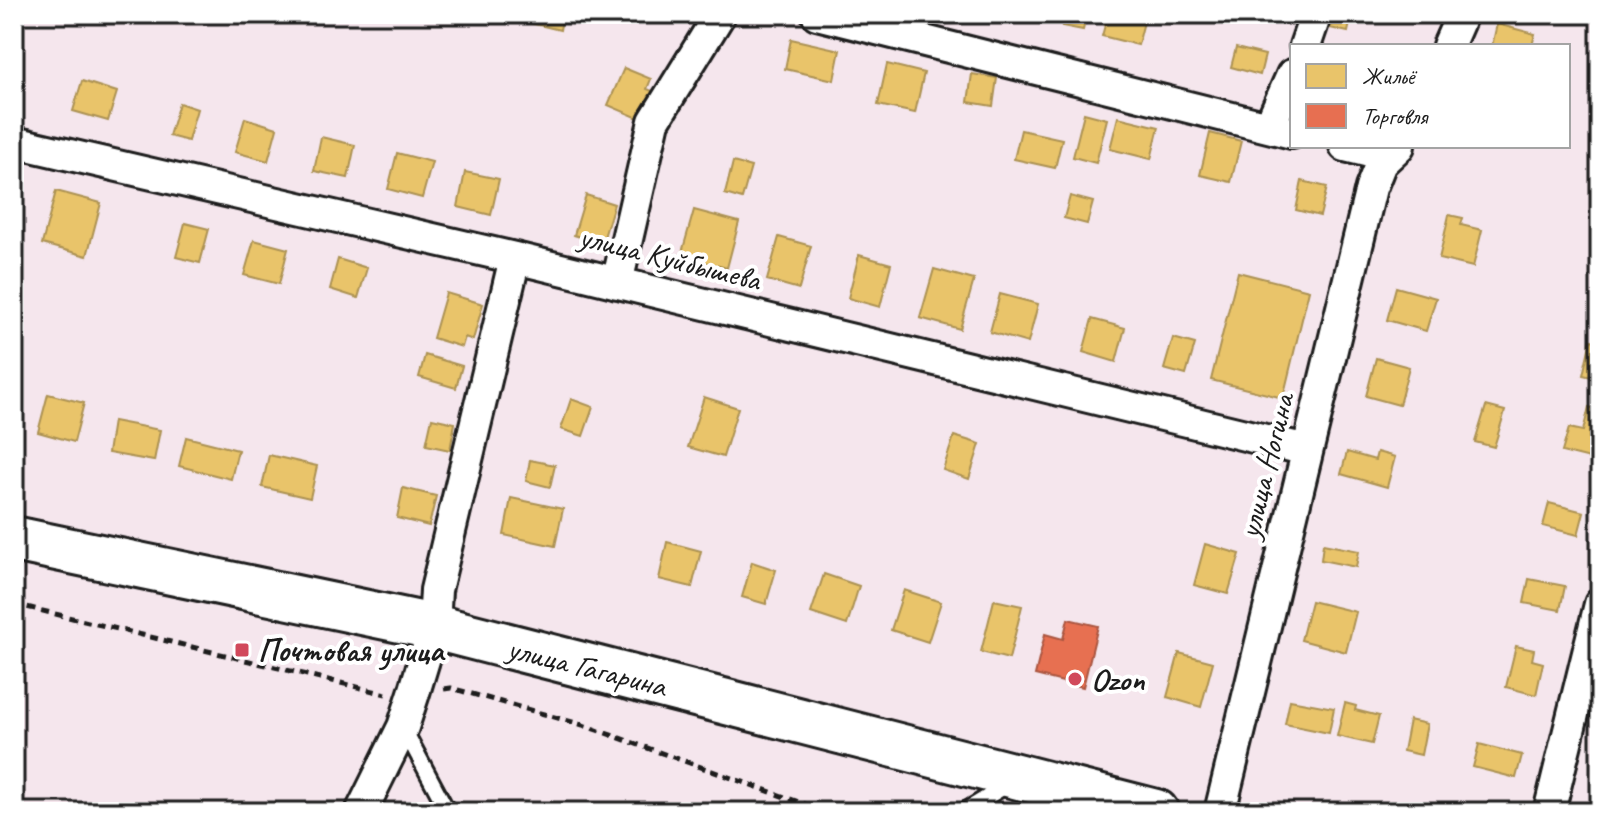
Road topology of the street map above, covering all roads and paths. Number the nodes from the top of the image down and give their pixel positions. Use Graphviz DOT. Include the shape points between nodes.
graph roads {
  1 [pos="720,14"];
  2 [pos="817,14"];
  3 [pos="1316,14"];
  4 [pos="1462,14"];
  5 [pos="1306,44"];
  6 [pos="1449,44"];
  7 [pos="1290,85"];
  8 [pos="1281,130"];
  9 [pos="14,142"];
  10 [pos="1364,148"];
  11 [pos="1392,151"];
  12 [pos="515,258"];
  13 [pos="617,283"];
  14 [pos="1307,450"];
  15 [pos="14,539"];
  16 [pos="1600,604"];
  17 [pos="434,627"];
  18 [pos="403,727"];
  19 [pos="1020,777"];
  20 [pos="361,812"];
  21 [pos="448,812"];
  22 [pos="963,812"];
  23 [pos="1156,812"];
  24 [pos="1220,812"];
  25 [pos="1549,812"];
  1 -- 13 [label="street" via="654,121"];
  2 -- 8 [label="street"];
  3 -- 5 [label="street"];
  4 -- 6 [label="street"];
  7 -- 8 [label="street"];
  9 -- 12 [label="street, улица Куйбышева"];
  10 -- 11 [label="street"];
  11 -- 14 [label="street, улица Ногина" via="1371,188"];
  12 -- 13 [label="street, улица Куйбышева"];
  12 -- 17 [label="street" via="436,590"];
  13 -- 14 [label="street, улица Куйбышева"];
  14 -- 24 [label="street, улица Ногина"];
  15 -- 17 [label="main road, улица Гагарина"];
  16 -- 25 [label="street"];
  17 -- 18 [label="street"];
  17 -- 19 [label="main road, улица Гагарина"];
  18 -- 20 [label="street"];
  18 -- 21 [label="lane"];
  19 -- 22 [label="lane"];
  19 -- 23 [label="main road, улица Гагарина"];
}
